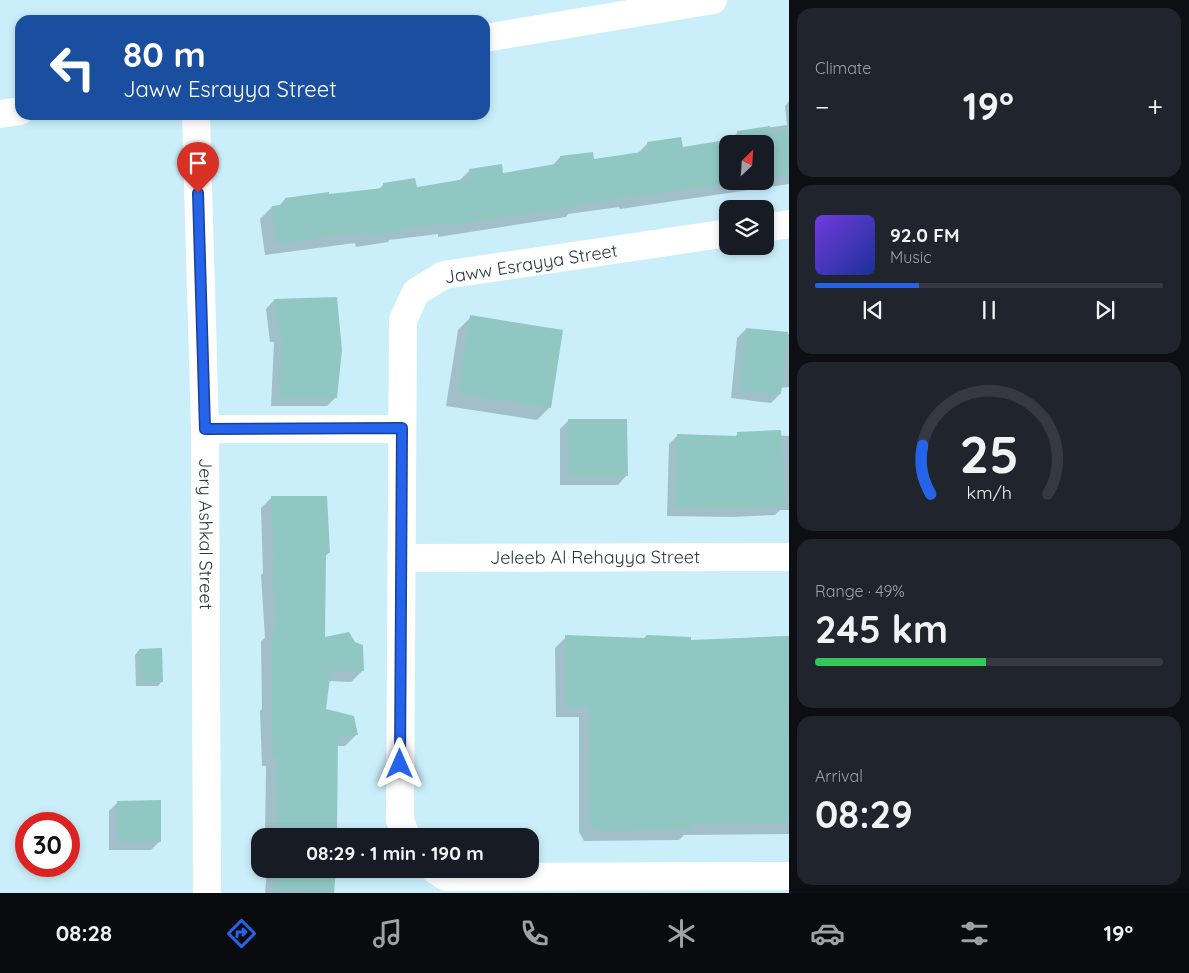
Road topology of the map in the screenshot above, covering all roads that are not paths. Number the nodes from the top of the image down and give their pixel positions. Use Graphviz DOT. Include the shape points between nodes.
graph roads {
  1 [pos="713,0"];
  2 [pos="490,37"];
  3 [pos="15,112"];
  4 [pos="0,114"];
  5 [pos="196,120"];
  6 [pos="789,224"];
  7 [pos="774,226"];
  8 [pos="719,234"];
  9 [pos="402,428"];
  10 [pos="205,429"];
  11 [pos="789,557"];
  12 [pos="401,558"];
  13 [pos="403,828"];
  14 [pos="789,876"];
  15 [pos="479,878"];
  16 [pos="710,885"];
  17 [pos="207,893"];
  1 -- 2 [label="street"];
  3 -- 4 [label="street"];
  5 -- 10 [label="street, Jery Ashkal Street"];
  6 -- 7 [label="street"];
  8 -- 9 [label="street, Jaww Esrayya Street" via="444,275 416,292 403,320"];
  9 -- 10 [label="street"];
  9 -- 12 [label="street, Jaww Esrayya Street"];
  10 -- 17 [label="street, Jery Ashkal Street"];
  11 -- 12 [label="street, Jeleeb Al Rehayya Street"];
  12 -- 13 [label="street, Jaww Esrayya Street" via="400,820"];
  14 -- 16 [label="street"];
  15 -- 16 [label="street"];
}
